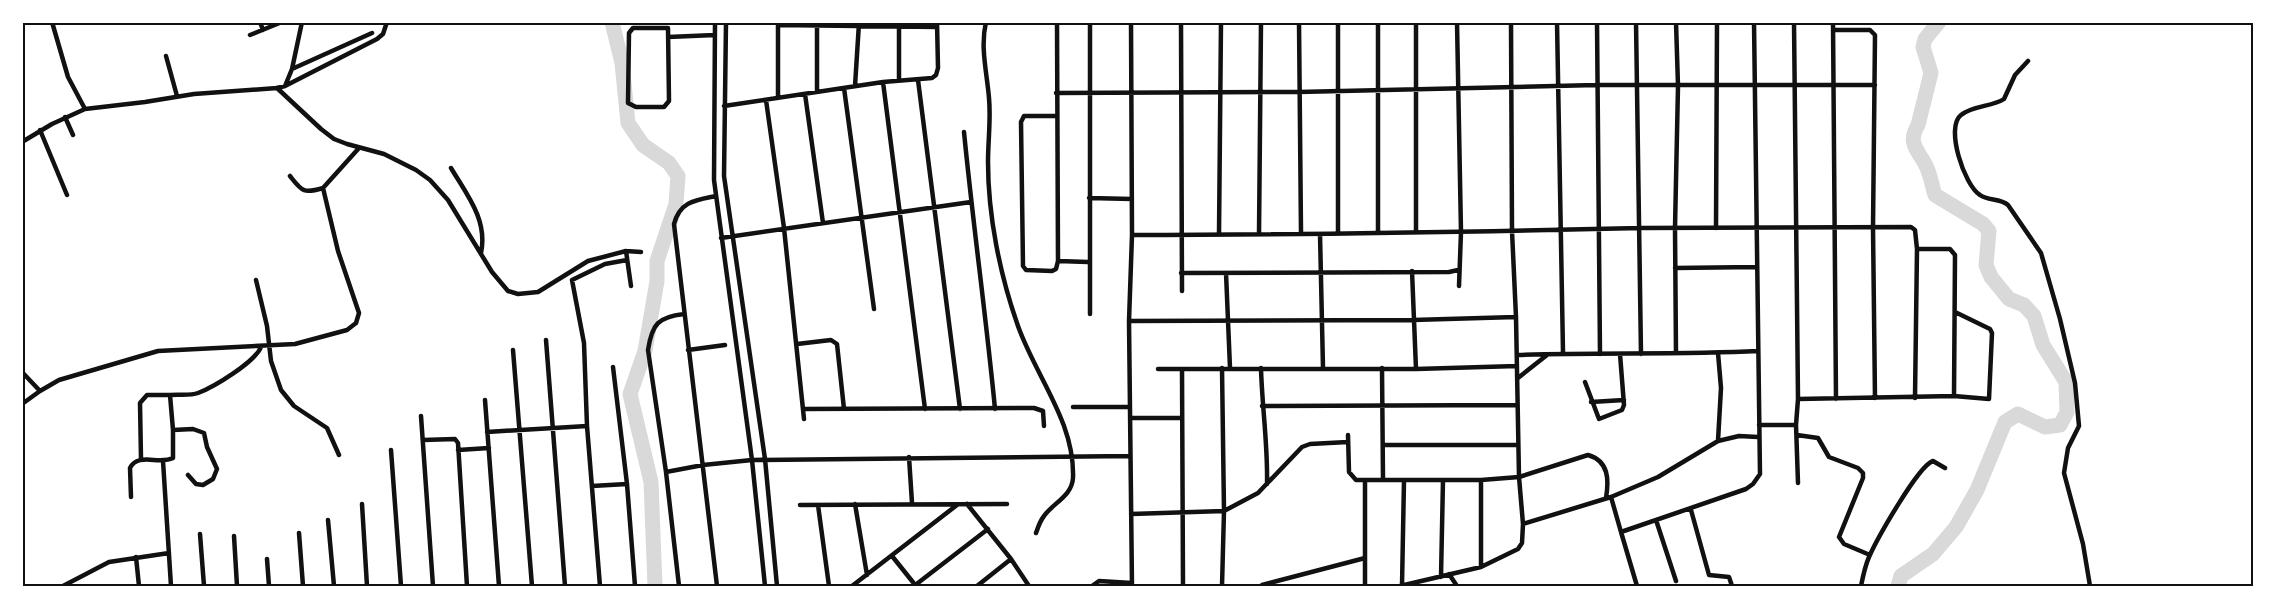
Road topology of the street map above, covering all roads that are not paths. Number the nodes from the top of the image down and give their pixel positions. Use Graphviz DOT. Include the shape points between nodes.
graph roads {
  1 [pos="52,22"];
  2 [pos="260,22"];
  3 [pos="282,22"];
  4 [pos="302,22"];
  5 [pos="387,22"];
  6 [pos="714,22"];
  7 [pos="726,22"];
  8 [pos="986,22"];
  9 [pos="1057,22"];
  10 [pos="1090,22"];
  11 [pos="1131,22"];
  12 [pos="1181,22"];
  13 [pos="1221,22"];
  14 [pos="1260,22"];
  15 [pos="1299,22"];
  16 [pos="1338,22"];
  17 [pos="1378,22"];
  18 [pos="1416,22"];
  19 [pos="1457,22"];
  20 [pos="1511,22"];
  21 [pos="1557,22"];
  22 [pos="1597,22"];
  23 [pos="1636,22"];
  24 [pos="1676,22"];
  25 [pos="1718,22"];
  26 [pos="1754,22"];
  27 [pos="1794,22"];
  28 [pos="1833,22"];
  29 [pos="778,24"];
  30 [pos="816,24"];
  31 [pos="859,24"];
  32 [pos="668,25"];
  33 [pos="898,25"];
  34 [pos="937,25"];
  35 [pos="263,30"];
  36 [pos="1833,30"];
  37 [pos="372,33"];
  38 [pos="250,35"];
  39 [pos="714,35"];
  40 [pos="668,37"];
  41 [pos="166,56"];
  42 [pos="2028,61"];
  43 [pos="292,69"];
  44 [pos="899,80"];
  45 [pos="918,80"];
  46 [pos="882,82"];
  47 [pos="1754,84"];
  48 [pos="1596,85"];
  49 [pos="1794,85"];
  50 [pos="1833,85"];
  51 [pos="1875,85"];
  52 [pos="285,86"];
  53 [pos="855,86"];
  54 [pos="1558,86"];
  55 [pos="1636,86"];
  56 [pos="1678,86"];
  57 [pos="1718,86"];
  58 [pos="1512,87"];
  59 [pos="277,88"];
  60 [pos="844,88"];
  61 [pos="1417,89"];
  62 [pos="1459,89"];
  63 [pos="1338,90"];
  64 [pos="1379,90"];
  65 [pos="1183,91"];
  66 [pos="1221,91"];
  67 [pos="817,92"];
  68 [pos="1090,92"];
  69 [pos="1260,92"];
  70 [pos="1298,92"];
  71 [pos="1056,93"];
  72 [pos="1131,93"];
  73 [pos="805,94"];
  74 [pos="177,96"];
  75 [pos="778,98"];
  76 [pos="766,100"];
  77 [pos="724,106"];
  78 [pos="85,109"];
  79 [pos="1056,116"];
  80 [pos="65,117"];
  81 [pos="40,130"];
  82 [pos="964,132"];
  83 [pos="73,135"];
  84 [pos="23,141"];
  85 [pos="359,148"];
  86 [pos="451,168"];
  87 [pos="290,176"];
  88 [pos="323,188"];
  89 [pos="67,195"];
  90 [pos="716,196"];
  91 [pos="1089,198"];
  92 [pos="1132,199"];
  93 [pos="970,202"];
  94 [pos="934,206"];
  95 [pos="899,212"];
  96 [pos="861,217"];
  97 [pos="823,223"];
  98 [pos="1833,226"];
  99 [pos="1795,227"];
  100 [pos="784,228"];
  101 [pos="1640,228"];
  102 [pos="1675,228"];
  103 [pos="1716,228"];
  104 [pos="1873,228"];
  105 [pos="1756,229"];
  106 [pos="1561,230"];
  107 [pos="1512,231"];
  108 [pos="1600,231"];
  109 [pos="1378,232"];
  110 [pos="1416,232"];
  111 [pos="1461,232"];
  112 [pos="1301,233"];
  113 [pos="1338,233"];
  114 [pos="1219,234"];
  115 [pos="1259,234"];
  116 [pos="1320,234"];
  117 [pos="1132,235"];
  118 [pos="1181,235"];
  119 [pos="732,236"];
  120 [pos="721,238"];
  121 [pos="1916,249"];
  122 [pos="626,251"];
  123 [pos="641,252"];
  124 [pos="481,253"];
  125 [pos="627,260"];
  126 [pos="1058,261"];
  127 [pos="1088,262"];
  128 [pos="1756,267"];
  129 [pos="1675,268"];
  130 [pos="1412,270"];
  131 [pos="1458,270"];
  132 [pos="1322,271"];
  133 [pos="1181,273"];
  134 [pos="1226,273"];
  135 [pos="256,280"];
  136 [pos="631,286"];
  137 [pos="1459,286"];
  138 [pos="1182,291"];
  139 [pos="874,309"];
  140 [pos="1955,312"];
  141 [pos="684,314"];
  142 [pos="1090,314"];
  143 [pos="1516,317"];
  144 [pos="1323,319"];
  145 [pos="1228,320"];
  146 [pos="1413,320"];
  147 [pos="1129,321"];
  148 [pos="546,340"];
  149 [pos="797,344"];
  150 [pos="725,345"];
  151 [pos="270,346"];
  152 [pos="261,347"];
  153 [pos="513,350"];
  154 [pos="688,350"];
  155 [pos="1758,351"];
  156 [pos="1563,352"];
  157 [pos="1676,353"];
  158 [pos="1718,353"];
  159 [pos="1548,354"];
  160 [pos="1600,354"];
  161 [pos="1620,354"];
  162 [pos="1641,354"];
  163 [pos="1517,355"];
  164 [pos="1517,366"];
  165 [pos="613,367"];
  166 [pos="1222,368"];
  167 [pos="1230,368"];
  168 [pos="1262,368"];
  169 [pos="1323,368"];
  170 [pos="1382,368"];
  171 [pos="1158,369"];
  172 [pos="1182,369"];
  173 [pos="1416,369"];
  174 [pos="22,372"];
  175 [pos="1518,378"];
  176 [pos="1585,382"];
  177 [pos="40,391"];
  178 [pos="170,395"];
  179 [pos="1954,396"];
  180 [pos="1836,398"];
  181 [pos="1875,398"];
  182 [pos="1915,398"];
  183 [pos="1798,399"];
  184 [pos="485,400"];
  185 [pos="1624,400"];
  186 [pos="1591,402"];
  187 [pos="22,404"];
  188 [pos="1517,405"];
  189 [pos="1262,406"];
  190 [pos="1073,407"];
  191 [pos="1129,407"];
  192 [pos="1382,407"];
  193 [pos="995,408"];
  194 [pos="803,409"];
  195 [pos="844,409"];
  196 [pos="925,409"];
  197 [pos="960,409"];
  198 [pos="421,416"];
  199 [pos="1130,418"];
  200 [pos="1182,418"];
  201 [pos="804,419"];
  202 [pos="1759,425"];
  203 [pos="1796,425"];
  204 [pos="587,426"];
  205 [pos="1044,426"];
  206 [pos="553,428"];
  207 [pos="173,430"];
  208 [pos="520,430"];
  209 [pos="487,432"];
  210 [pos="1348,435"];
  211 [pos="1798,435"];
  212 [pos="1758,437"];
  213 [pos="423,440"];
  214 [pos="1718,441"];
  215 [pos="1348,442"];
  216 [pos="1383,445"];
  217 [pos="1518,445"];
  218 [pos="488,448"];
  219 [pos="391,450"];
  220 [pos="458,450"];
  221 [pos="339,455"];
  222 [pos="1072,456"];
  223 [pos="1130,456"];
  224 [pos="909,457"];
  225 [pos="141,459"];
  226 [pos="752,460"];
  227 [pos="765,460"];
  228 [pos="163,461"];
  229 [pos="703,465"];
  230 [pos="1945,468"];
  231 [pos="666,472"];
  232 [pos="188,475"];
  233 [pos="1519,477"];
  234 [pos="1383,480"];
  235 [pos="1404,480"];
  236 [pos="1443,480"];
  237 [pos="1481,480"];
  238 [pos="1365,481"];
  239 [pos="1798,483"];
  240 [pos="627,484"];
  241 [pos="1267,484"];
  242 [pos="592,486"];
  243 [pos="131,497"];
  244 [pos="1609,498"];
  245 [pos="912,503"];
  246 [pos="362,504"];
  247 [pos="855,504"];
  248 [pos="967,504"];
  249 [pos="1007,504"];
  250 [pos="800,505"];
  251 [pos="818,505"];
  252 [pos="956,505"];
  253 [pos="1691,510"];
  254 [pos="1224,511"];
  255 [pos="1184,512"];
  256 [pos="1131,514"];
  257 [pos="328,520"];
  258 [pos="1656,520"];
  259 [pos="1524,524"];
  260 [pos="988,529"];
  261 [pos="1621,532"];
  262 [pos="299,533"];
  263 [pos="1036,533"];
  264 [pos="200,534"];
  265 [pos="234,536"];
  266 [pos="168,553"];
  267 [pos="1870,555"];
  268 [pos="892,556"];
  269 [pos="136,557"];
  270 [pos="1365,558"];
  271 [pos="267,559"];
  272 [pos="1010,559"];
  273 [pos="1481,567"];
  274 [pos="1449,574"];
  275 [pos="867,575"];
  276 [pos="1441,576"];
  277 [pos="1676,581"];
  278 [pos="1132,585"];
  279 [pos="63,586"];
  280 [pos="139,586"];
  281 [pos="171,586"];
  282 [pos="204,586"];
  283 [pos="237,586"];
  284 [pos="269,586"];
  285 [pos="303,586"];
  286 [pos="334,586"];
  287 [pos="367,586"];
  288 [pos="401,586"];
  289 [pos="433,586"];
  290 [pos="467,586"];
  291 [pos="499,586"];
  292 [pos="532,586"];
  293 [pos="565,586"];
  294 [pos="600,586"];
  295 [pos="634,586"];
  296 [pos="679,586"];
  297 [pos="717,586"];
  298 [pos="765,586"];
  299 [pos="777,586"];
  300 [pos="829,586"];
  301 [pos="852,586"];
  302 [pos="916,586"];
  303 [pos="977,586"];
  304 [pos="1029,586"];
  305 [pos="1092,586"];
  306 [pos="1184,586"];
  307 [pos="1222,586"];
  308 [pos="1255,586"];
  309 [pos="1262,586"];
  310 [pos="1365,586"];
  311 [pos="1401,586"];
  312 [pos="1457,586"];
  313 [pos="1637,586"];
  314 [pos="1732,586"];
  315 [pos="1861,586"];
  316 [pos="2090,586"];
  1 -- 78 [label="street" via="68,77"];
  2 -- 35 [label="street"];
  3 -- 35 [label="street"];
  4 -- 43 [label="street"];
  5 -- 52 [label="street" via="383,34 377,39"];
  6 -- 39 [label="street"];
  7 -- 77 [label="street"];
  8 -- 222 [label="street" via="983,36 989,98 990,203 1003,272 1018,326 1062,418"];
  9 -- 71 [label="street"];
  10 -- 68 [label="street"];
  11 -- 72 [label="street"];
  12 -- 65 [label="street"];
  13 -- 66 [label="street"];
  14 -- 69 [label="street"];
  15 -- 70 [label="street"];
  16 -- 63 [label="street"];
  17 -- 64 [label="street"];
  18 -- 61 [label="street"];
  19 -- 62 [label="street"];
  20 -- 58 [label="street"];
  21 -- 54 [label="street"];
  22 -- 48 [label="street"];
  23 -- 55 [label="street"];
  24 -- 56 [label="street"];
  25 -- 57 [label="street"];
  26 -- 47 [label="street"];
  27 -- 49 [label="street"];
  28 -- 36 [label="street"];
  29 -- 30 [label="street"];
  29 -- 75 [label="street"];
  30 -- 31 [label="street"];
  30 -- 67 [label="street"];
  31 -- 33 [label="street"];
  31 -- 53 [label="street"];
  32 -- 40 [label="street"];
  32 -- 40 [label="street" via="630,30 627,101 630,106 660,108 667,104"];
  33 -- 34 [label="street"];
  33 -- 44 [label="street"];
  34 -- 45 [label="street" via="936,74 932,78"];
  35 -- 38 [label="street"];
  36 -- 50 [label="street"];
  36 -- 51 [label="street" via="1873,32"];
  37 -- 43 [label="street"];
  39 -- 40 [label="street"];
  39 -- 90 [label="street"];
  41 -- 74 [label="street"];
  42 -- 316 [label="street" via="2015,75 2004,99 1958,118 1955,125 1957,147 1970,184 1980,195 2008,205 2041,254 2075,383 2079,426 2068,448 2064,473 2083,544"];
  43 -- 52 [label="street"];
  44 -- 45 [label="street"];
  44 -- 46 [label="street"];
  45 -- 94 [label="street"];
  46 -- 53 [label="street"];
  46 -- 95 [label="street"];
  47 -- 49 [label="street"];
  47 -- 57 [label="street"];
  47 -- 105 [label="street"];
  48 -- 54 [label="street"];
  48 -- 55 [label="street"];
  48 -- 108 [label="street"];
  49 -- 50 [label="street"];
  49 -- 99 [label="street"];
  50 -- 51 [label="street"];
  50 -- 98 [label="street"];
  51 -- 104 [label="street"];
  52 -- 59 [label="street"];
  53 -- 60 [label="street"];
  54 -- 58 [label="street"];
  54 -- 106 [label="street"];
  55 -- 56 [label="street"];
  55 -- 101 [label="street"];
  56 -- 57 [label="street"];
  56 -- 102 [label="street"];
  57 -- 103 [label="street"];
  58 -- 62 [label="street"];
  58 -- 107 [label="street"];
  59 -- 74 [label="street"];
  59 -- 85 [label="street" via="321,130 334,139"];
  60 -- 67 [label="street"];
  60 -- 96 [label="street"];
  61 -- 62 [label="street"];
  61 -- 64 [label="street"];
  61 -- 110 [label="street"];
  62 -- 111 [label="street"];
  63 -- 64 [label="street"];
  63 -- 70 [label="street"];
  63 -- 113 [label="street"];
  64 -- 109 [label="street"];
  65 -- 66 [label="street"];
  65 -- 72 [label="street"];
  65 -- 118 [label="street"];
  66 -- 69 [label="street"];
  66 -- 114 [label="street"];
  67 -- 73 [label="street"];
  68 -- 71 [label="street"];
  68 -- 72 [label="street"];
  68 -- 91 [label="street"];
  69 -- 70 [label="street"];
  69 -- 115 [label="street"];
  70 -- 112 [label="street"];
  71 -- 79 [label="street"];
  72 -- 92 [label="street"];
  73 -- 75 [label="street"];
  73 -- 97 [label="street"];
  74 -- 78 [label="street"];
  75 -- 76 [label="street"];
  76 -- 77 [label="street"];
  76 -- 100 [label="street"];
  77 -- 119 [label="street" via="724,176"];
  78 -- 80 [label="street"];
  79 -- 126 [label="street"];
  79 -- 126 [label="street" via="1024,116 1021,122 1023,266 1026,270 1052,271"];
  80 -- 81 [label="street"];
  80 -- 83 [label="street"];
  81 -- 84 [label="street"];
  81 -- 89 [label="street"];
  82 -- 93 [label="street"];
  85 -- 88 [label="street"];
  85 -- 124 [label="street" via="384,154 430,180 455,211"];
  86 -- 124 [label="street" via="480,220 484,234"];
  87 -- 88 [label="street" via="305,192"];
  88 -- 151 [label="street" via="338,251 359,313 358,319 342,332 295,344"];
  90 -- 120 [label="street"];
  90 -- 141 [label="street" via="688,203 676,216 674,224"];
  91 -- 92 [label="street"];
  91 -- 127 [label="street"];
  92 -- 117 [label="street"];
  93 -- 94 [label="street"];
  93 -- 193 [label="street"];
  94 -- 95 [label="street"];
  94 -- 197 [label="street"];
  95 -- 96 [label="street"];
  95 -- 196 [label="street"];
  96 -- 97 [label="street"];
  96 -- 139 [label="street"];
  97 -- 100 [label="street"];
  98 -- 99 [label="street"];
  98 -- 104 [label="street"];
  98 -- 180 [label="street"];
  99 -- 105 [label="street"];
  99 -- 183 [label="street"];
  100 -- 119 [label="street"];
  100 -- 149 [label="street"];
  101 -- 102 [label="street"];
  101 -- 108 [label="street"];
  101 -- 162 [label="street"];
  102 -- 103 [label="street"];
  102 -- 129 [label="street"];
  103 -- 105 [label="street"];
  104 -- 121 [label="street" via="1914,228"];
  104 -- 181 [label="street"];
  105 -- 128 [label="street"];
  106 -- 107 [label="street"];
  106 -- 108 [label="street"];
  106 -- 156 [label="street"];
  107 -- 111 [label="street"];
  107 -- 143 [label="street"];
  108 -- 160 [label="street"];
  109 -- 110 [label="street"];
  109 -- 113 [label="street"];
  110 -- 111 [label="street"];
  111 -- 131 [label="street"];
  112 -- 115 [label="street"];
  112 -- 116 [label="street"];
  113 -- 116 [label="street"];
  114 -- 115 [label="street"];
  114 -- 118 [label="street"];
  116 -- 132 [label="street"];
  117 -- 118 [label="street"];
  117 -- 147 [label="street"];
  118 -- 133 [label="street"];
  119 -- 120 [label="street"];
  119 -- 227 [label="street"];
  120 -- 226 [label="street"];
  121 -- 140 [label="street" via="1950,249 1954,252"];
  121 -- 182 [label="street"];
  122 -- 123 [label="street"];
  122 -- 124 [label="street" via="588,261 538,292 525,294 512,293 504,288"];
  122 -- 125 [label="street"];
  125 -- 136 [label="street"];
  125 -- 204 [label="street" via="605,264 572,280 584,343"];
  126 -- 127 [label="street"];
  127 -- 142 [label="street"];
  128 -- 129 [label="street"];
  128 -- 155 [label="street"];
  129 -- 157 [label="street"];
  130 -- 131 [label="street"];
  130 -- 132 [label="street"];
  130 -- 146 [label="street"];
  131 -- 137 [label="street"];
  132 -- 134 [label="street"];
  132 -- 144 [label="street"];
  133 -- 134 [label="street"];
  133 -- 138 [label="street"];
  134 -- 145 [label="street"];
  135 -- 151 [label="street"];
  140 -- 179 [label="street"];
  140 -- 179 [label="street" via="1992,333 1990,398"];
  141 -- 154 [label="street"];
  141 -- 231 [label="street" via="667,316 658,324 652,332 648,350"];
  143 -- 146 [label="street"];
  143 -- 163 [label="street"];
  144 -- 145 [label="street"];
  144 -- 146 [label="street"];
  144 -- 169 [label="street"];
  145 -- 147 [label="street"];
  145 -- 167 [label="street"];
  146 -- 173 [label="street"];
  147 -- 191 [label="street"];
  148 -- 206 [label="street"];
  149 -- 194 [label="street"];
  149 -- 195 [label="street" via="831,340 837,344"];
  150 -- 154 [label="street"];
  151 -- 152 [label="street"];
  151 -- 221 [label="street" via="271,361 285,396 299,410 324,425"];
  152 -- 177 [label="street" via="158,351 59,380"];
  152 -- 178 [label="street" via="253,359 234,374 198,393"];
  153 -- 208 [label="street"];
  154 -- 229 [label="street"];
  155 -- 158 [label="street"];
  155 -- 202 [label="street"];
  156 -- 159 [label="street"];
  156 -- 160 [label="street"];
  157 -- 158 [label="street"];
  157 -- 162 [label="street"];
  158 -- 214 [label="street" via="1721,388"];
  159 -- 163 [label="street"];
  159 -- 175 [label="street"];
  160 -- 161 [label="street"];
  161 -- 162 [label="street"];
  161 -- 185 [label="street"];
  163 -- 164 [label="street"];
  164 -- 173 [label="street"];
  164 -- 175 [label="street"];
  165 -- 240 [label="street"];
  166 -- 167 [label="street"];
  166 -- 172 [label="street"];
  166 -- 254 [label="street"];
  167 -- 168 [label="street"];
  168 -- 169 [label="street"];
  168 -- 189 [label="street"];
  169 -- 170 [label="street"];
  170 -- 173 [label="street"];
  170 -- 192 [label="street"];
  171 -- 172 [label="street"];
  172 -- 200 [label="street"];
  174 -- 177 [label="street"];
  175 -- 188 [label="street"];
  176 -- 186 [label="street"];
  177 -- 187 [label="street"];
  178 -- 207 [label="street"];
  178 -- 225 [label="street" via="147,395 140,403"];
  179 -- 182 [label="street"];
  180 -- 181 [label="street"];
  180 -- 183 [label="street"];
  181 -- 182 [label="street"];
  183 -- 203 [label="street"];
  184 -- 209 [label="street"];
  185 -- 186 [label="street"];
  185 -- 186 [label="street" via="1622,410 1601,419"];
  188 -- 192 [label="street"];
  188 -- 217 [label="street"];
  189 -- 192 [label="street"];
  189 -- 241 [label="street"];
  190 -- 191 [label="street"];
  191 -- 199 [label="street"];
  192 -- 216 [label="street"];
  193 -- 197 [label="street"];
  193 -- 205 [label="street" via="1040,410 1044,414"];
  194 -- 195 [label="street"];
  194 -- 201 [label="street"];
  195 -- 196 [label="street"];
  196 -- 197 [label="street"];
  198 -- 213 [label="street"];
  199 -- 200 [label="street"];
  199 -- 223 [label="street"];
  200 -- 255 [label="street"];
  202 -- 203 [label="street"];
  202 -- 212 [label="street"];
  203 -- 211 [label="street"];
  204 -- 206 [label="street"];
  204 -- 242 [label="street"];
  206 -- 208 [label="street"];
  206 -- 293 [label="street"];
  207 -- 228 [label="street" via="174,454"];
  207 -- 232 [label="street" via="193,429 204,433 218,469 214,479 203,485 196,484"];
  208 -- 209 [label="street"];
  208 -- 292 [label="street"];
  209 -- 218 [label="street"];
  210 -- 215 [label="street"];
  211 -- 239 [label="street"];
  211 -- 267 [label="street" via="1818,438 1829,457 1863,473 1839,536 1844,544"];
  212 -- 214 [label="street" via="1739,436"];
  212 -- 253 [label="street" via="1760,474 1754,484"];
  213 -- 220 [label="street" via="455,439"];
  213 -- 289 [label="street"];
  214 -- 244 [label="street" via="1658,476"];
  215 -- 238 [label="street" via="1349,472 1356,480"];
  215 -- 241 [label="street" via="1302,447"];
  216 -- 217 [label="street"];
  216 -- 234 [label="street"];
  217 -- 233 [label="street"];
  218 -- 220 [label="street"];
  218 -- 291 [label="street"];
  219 -- 288 [label="street"];
  220 -- 290 [label="street"];
  222 -- 223 [label="street"];
  222 -- 224 [label="street"];
  222 -- 263 [label="street" via="1073,480 1066,496 1044,516"];
  223 -- 256 [label="street"];
  224 -- 227 [label="street"];
  224 -- 245 [label="street"];
  225 -- 228 [label="street"];
  225 -- 243 [label="street" via="130,468"];
  226 -- 227 [label="street"];
  226 -- 229 [label="street"];
  226 -- 298 [label="street"];
  227 -- 299 [label="street"];
  228 -- 266 [label="street"];
  229 -- 231 [label="street"];
  229 -- 297 [label="street"];
  230 -- 267 [label="street" via="1933,461 1923,468"];
  231 -- 296 [label="street"];
  233 -- 237 [label="street"];
  233 -- 244 [label="street" via="1588,455 1603,463"];
  233 -- 259 [label="street"];
  234 -- 235 [label="street"];
  234 -- 238 [label="street"];
  235 -- 236 [label="street"];
  235 -- 311 [label="street"];
  236 -- 237 [label="street"];
  236 -- 276 [label="street"];
  237 -- 273 [label="street"];
  238 -- 270 [label="street"];
  240 -- 242 [label="street"];
  240 -- 295 [label="street"];
  241 -- 254 [label="street" via="1258,493"];
  242 -- 294 [label="street"];
  244 -- 259 [label="street"];
  244 -- 261 [label="street"];
  245 -- 247 [label="street"];
  245 -- 252 [label="street"];
  246 -- 287 [label="street"];
  247 -- 251 [label="street"];
  247 -- 275 [label="street"];
  248 -- 249 [label="street"];
  248 -- 252 [label="street"];
  248 -- 260 [label="street"];
  250 -- 251 [label="street"];
  251 -- 300 [label="street"];
  252 -- 268 [label="street"];
  253 -- 258 [label="street"];
  253 -- 314 [label="street" via="1709,575 1728,577"];
  254 -- 255 [label="street"];
  254 -- 307 [label="street"];
  255 -- 256 [label="street"];
  255 -- 306 [label="street"];
  256 -- 278 [label="street"];
  257 -- 286 [label="street"];
  258 -- 261 [label="street"];
  258 -- 277 [label="street"];
  259 -- 273 [label="street" via="1518,549"];
  260 -- 272 [label="street"];
  260 -- 302 [label="street"];
  261 -- 313 [label="street"];
  262 -- 285 [label="street"];
  264 -- 282 [label="street"];
  265 -- 283 [label="street"];
  266 -- 269 [label="street"];
  266 -- 281 [label="street"];
  267 -- 315 [label="street"];
  268 -- 275 [label="street"];
  268 -- 302 [label="street"];
  269 -- 279 [label="street" via="104,564"];
  269 -- 280 [label="street"];
  270 -- 309 [label="street"];
  270 -- 310 [label="street"];
  271 -- 284 [label="street"];
  272 -- 303 [label="street"];
  272 -- 304 [label="street"];
  273 -- 274 [label="street"];
  274 -- 276 [label="street"];
  274 -- 312 [label="street"];
  275 -- 301 [label="street"];
  276 -- 311 [label="street"];
  278 -- 305 [label="street" via="1099,581"];
  308 -- 309 [label="street"];
}
